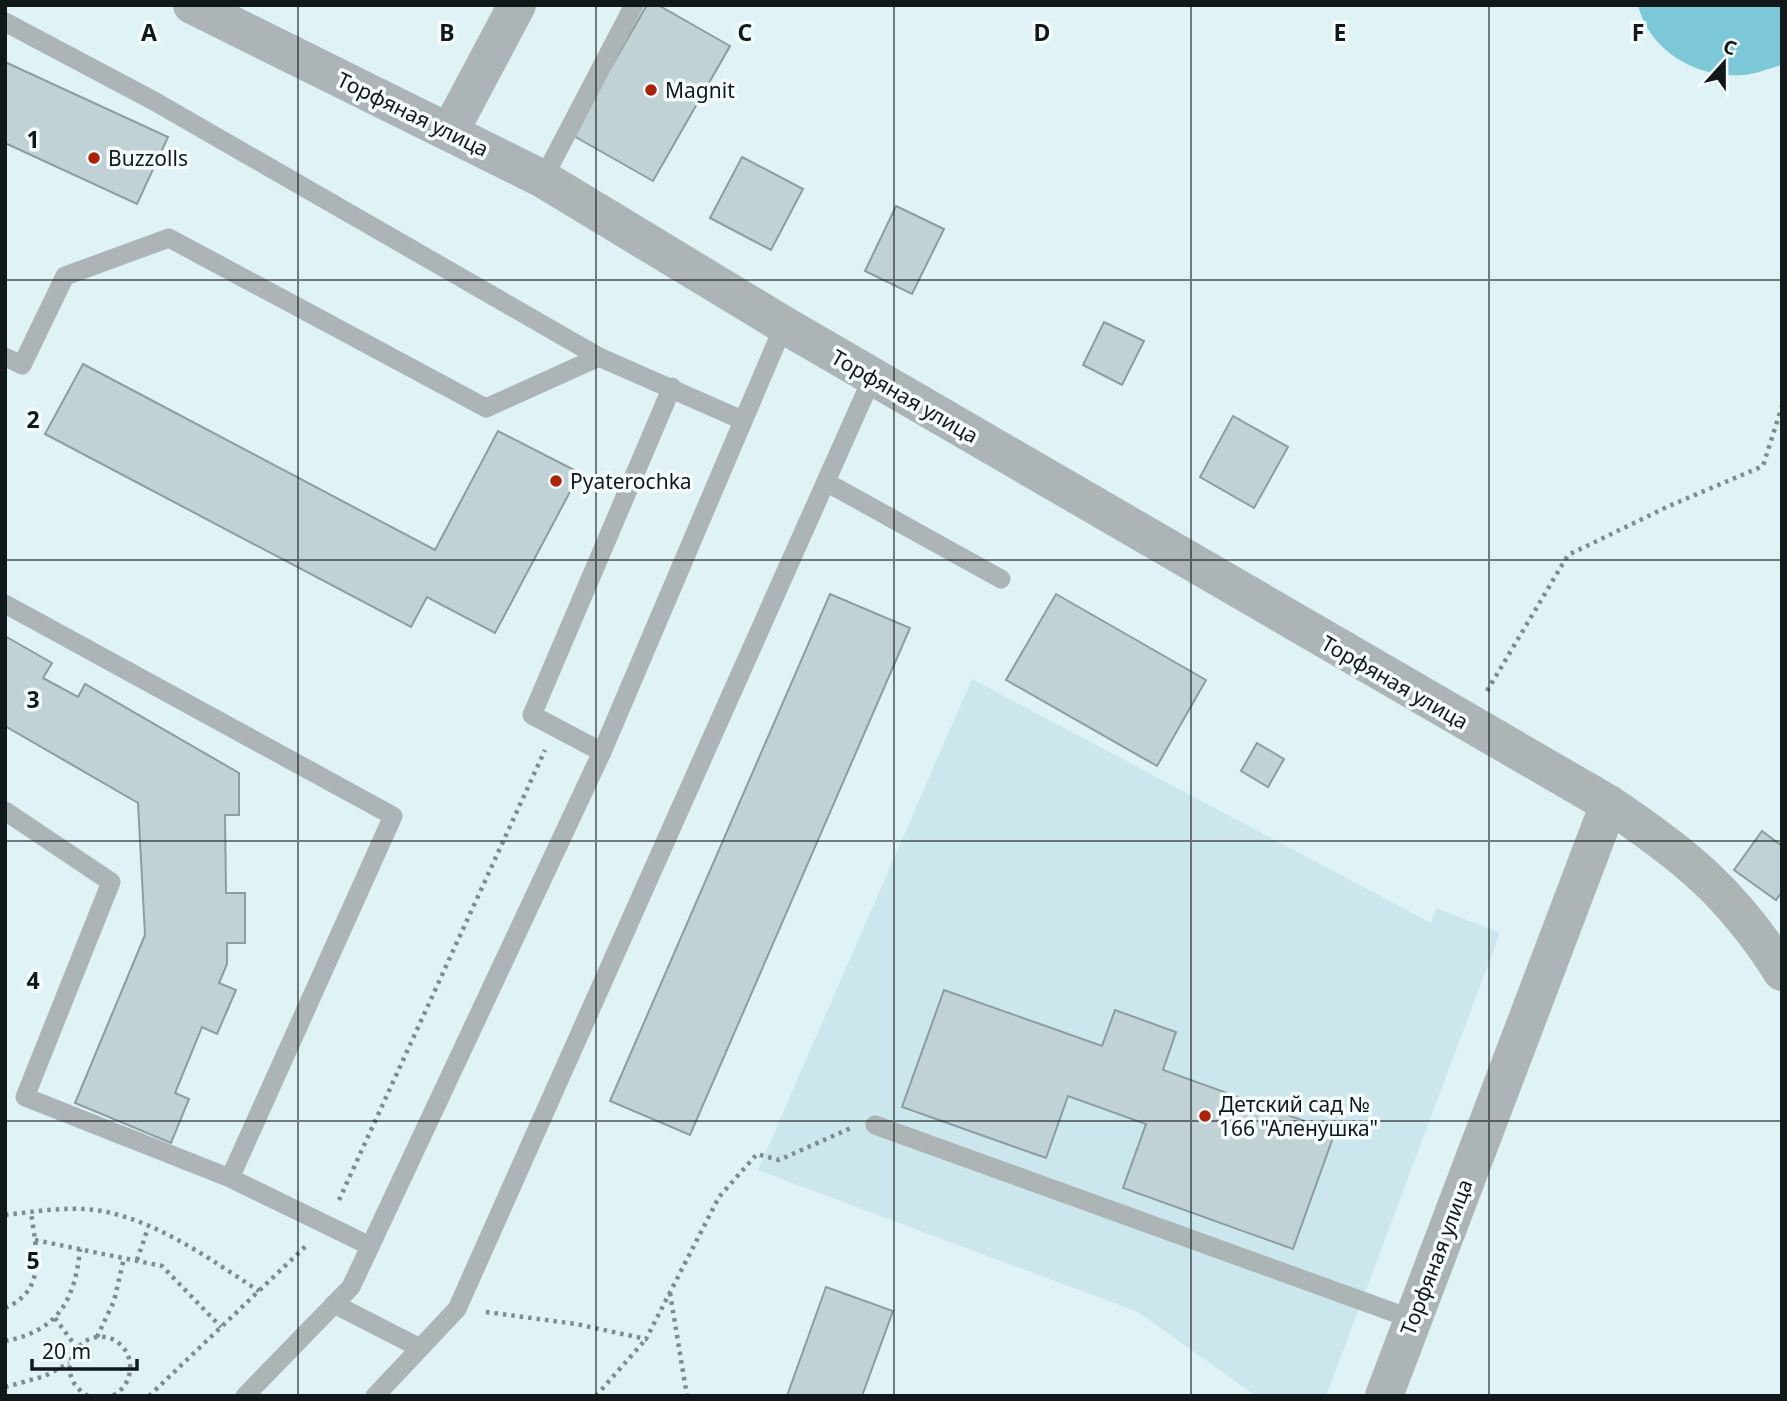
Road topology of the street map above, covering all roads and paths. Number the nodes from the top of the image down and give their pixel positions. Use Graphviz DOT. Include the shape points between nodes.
graph roads {
  1 [pos="192,5"];
  2 [pos="517,5"];
  3 [pos="634,5"];
  4 [pos="5,22"];
  5 [pos="450,131"];
  6 [pos="543,179"];
  7 [pos="784,325"];
  8 [pos="5,357"];
  9 [pos="599,357"];
  10 [pos="873,376"];
  11 [pos="672,387"];
  12 [pos="1782,406"];
  13 [pos="742,420"];
  14 [pos="826,482"];
  15 [pos="1001,579"];
  16 [pos="5,604"];
  17 [pos="1467,724"];
  18 [pos="555,726"];
  19 [pos="602,752"];
  20 [pos="1609,804"];
  21 [pos="5,811"];
  22 [pos="1782,972"];
  23 [pos="875,1125"];
  24 [pos="230,1178"];
  25 [pos="31,1212"];
  26 [pos="5,1215"];
  27 [pos="327,1226"];
  28 [pos="148,1228"];
  29 [pos="35,1240"];
  30 [pos="368,1245"];
  31 [pos="80,1250"];
  32 [pos="124,1258"];
  33 [pos="137,1260"];
  34 [pos="259,1291"];
  35 [pos="670,1292"];
  36 [pos="334,1304"];
  37 [pos="5,1308"];
  38 [pos="457,1309"];
  39 [pos="55,1318"];
  40 [pos="1412,1319"];
  41 [pos="221,1327"];
  42 [pos="97,1337"];
  43 [pos="646,1339"];
  44 [pos="5,1341"];
  45 [pos="77,1348"];
  46 [pos="420,1348"];
  47 [pos="70,1363"];
  48 [pos="5,1387"];
  49 [pos="88,1396"];
  50 [pos="112,1396"];
  51 [pos="149,1396"];
  52 [pos="245,1396"];
  53 [pos="375,1396"];
  54 [pos="596,1396"];
  55 [pos="687,1396"];
  56 [pos="1384,1396"];
  1 -- 5 [label="street, Торфяная улица"];
  2 -- 5 [label="street"];
  3 -- 6 [label="lane"];
  4 -- 9 [label="lane" via="154,101"];
  5 -- 6 [label="street, Торфяная улица"];
  6 -- 7 [label="street, Торфяная улица"];
  7 -- 10 [label="street, Торфяная улица"];
  7 -- 13 [label="lane"];
  8 -- 9 [label="lane" via="22,365 65,276 169,239 486,408"];
  9 -- 11 [label="lane"];
  10 -- 14 [label="lane"];
  10 -- 17 [label="street, Торфяная улица"];
  11 -- 13 [label="lane"];
  11 -- 18 [label="lane" via="533,715"];
  12 -- 17 [label="path" via="1763,466 1568,555"];
  13 -- 19 [label="lane"];
  14 -- 15 [label="lane"];
  14 -- 38 [label="lane"];
  16 -- 24 [label="lane" via="393,816"];
  17 -- 20 [label="street, Торфяная улица"];
  18 -- 19 [label="lane"];
  18 -- 27 [label="path"];
  19 -- 30 [label="lane"];
  20 -- 22 [label="street, Торфяная улица" via="1677,850 1712,883 1738,910"];
  20 -- 40 [label="street, Торфяная улица"];
  21 -- 24 [label="lane" via="111,882 25,1097"];
  23 -- 35 [label="path" via="847,1129 779,1160 757,1154 719,1197"];
  23 -- 40 [label="lane"];
  24 -- 27 [label="lane"];
  25 -- 26 [label="path"];
  25 -- 28 [label="path" via="108,1212"];
  25 -- 29 [label="path"];
  27 -- 30 [label="lane"];
  27 -- 34 [label="path"];
  28 -- 33 [label="path"];
  28 -- 34 [label="path" via="193,1248"];
  29 -- 31 [label="path"];
  29 -- 37 [label="path" via="37,1260 29,1293"];
  30 -- 36 [label="lane" via="351,1287"];
  31 -- 32 [label="path"];
  31 -- 39 [label="path" via="77,1281"];
  32 -- 33 [label="path"];
  32 -- 42 [label="path" via="114,1301"];
  33 -- 41 [label="path" via="162,1266"];
  34 -- 41 [label="path"];
  35 -- 43 [label="path"];
  35 -- 55 [label="path"];
  36 -- 46 [label="lane"];
  36 -- 52 [label="lane"];
  38 -- 43 [label="path" via="576,1324"];
  38 -- 46 [label="lane"];
  39 -- 44 [label="path" via="38,1330"];
  39 -- 45 [label="path"];
  40 -- 56 [label="street, Торфяная улица"];
  41 -- 51 [label="path"];
  42 -- 45 [label="path"];
  42 -- 50 [label="path" via="117,1342 129,1357 129,1377"];
  43 -- 54 [label="path"];
  45 -- 47 [label="path"];
  46 -- 53 [label="lane"];
  47 -- 48 [label="path" via="45,1377"];
  47 -- 49 [label="path" via="73,1383"];
}
